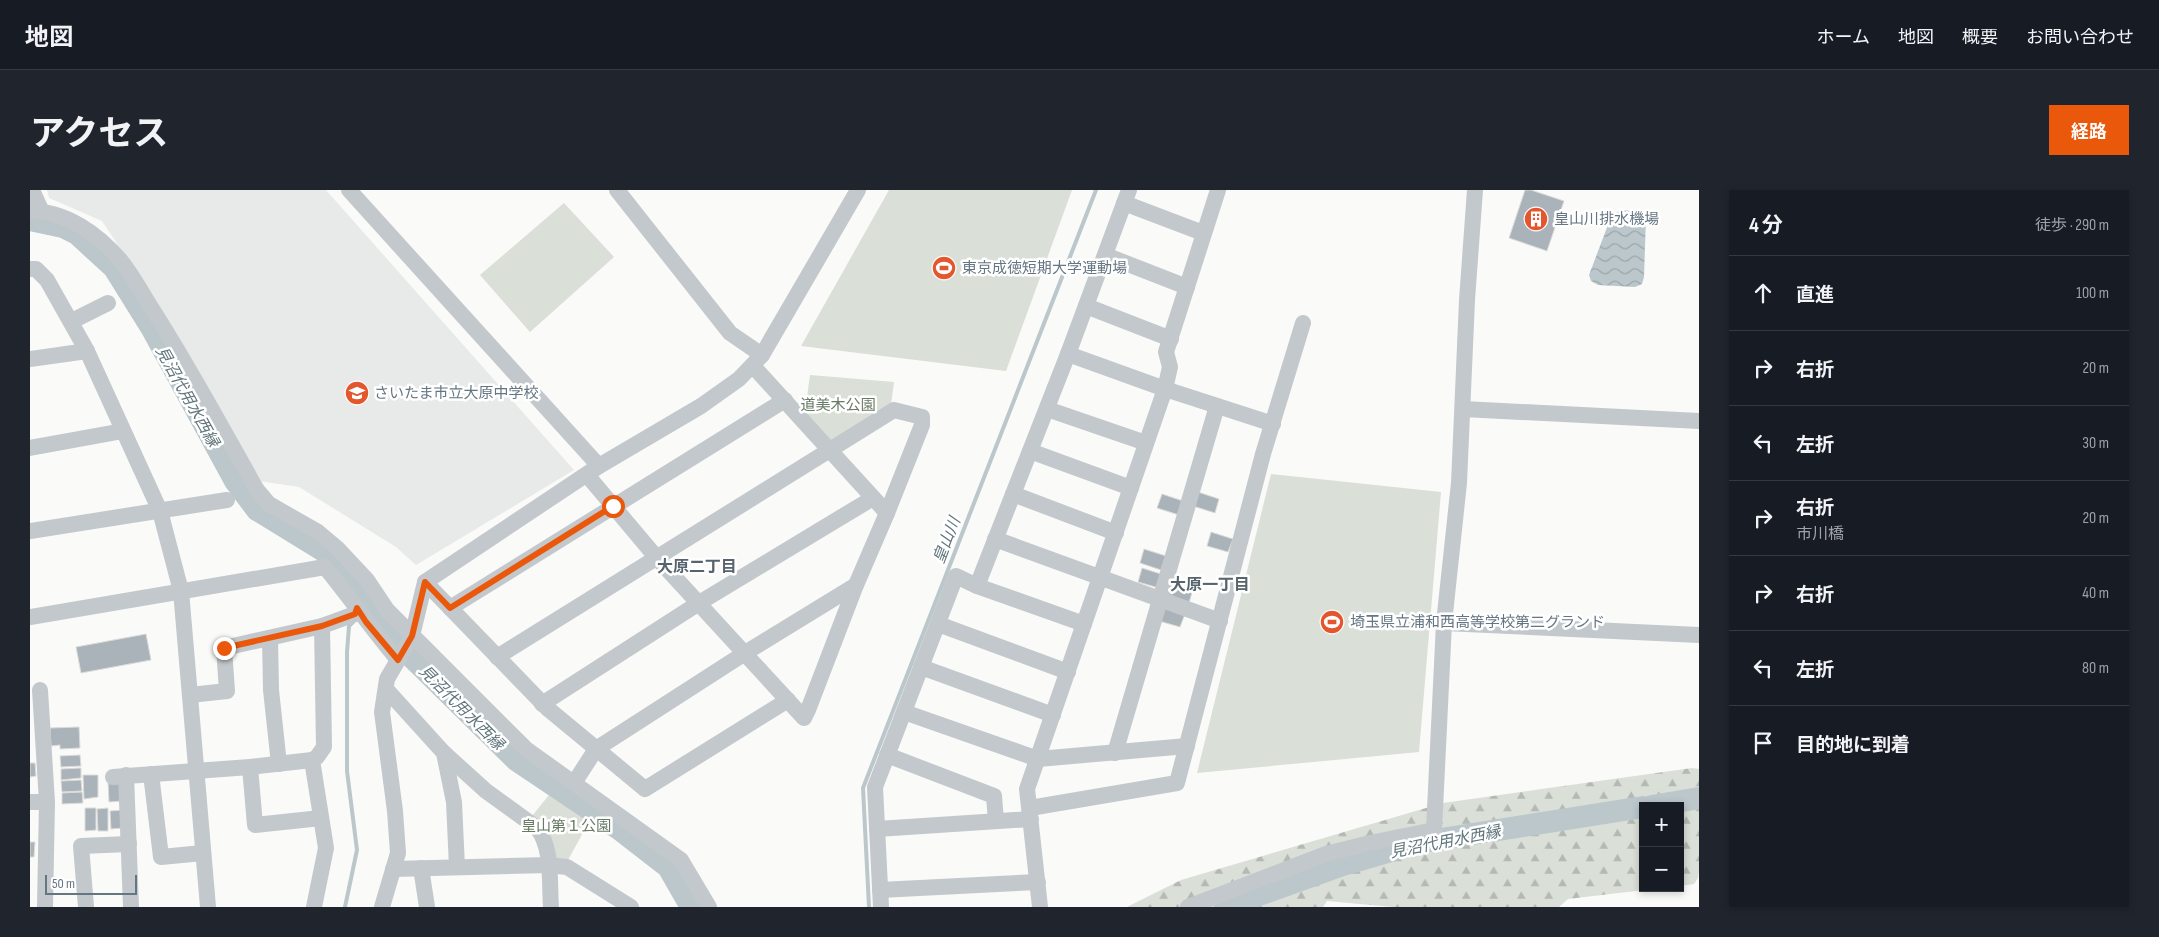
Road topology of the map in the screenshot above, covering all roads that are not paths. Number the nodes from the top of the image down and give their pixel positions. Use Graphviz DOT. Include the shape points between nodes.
graph roads {
  1 [pos="32,190"];
  2 [pos="349,190"];
  3 [pos="617,190"];
  4 [pos="858,190"];
  5 [pos="1218,190"];
  6 [pos="1475,190"];
  7 [pos="1126,196"];
  8 [pos="36,212"];
  9 [pos="1203,233"];
  10 [pos="1105,255"];
  11 [pos="30,268"];
  12 [pos="1187,287"];
  13 [pos="108,303"];
  14 [pos="1086,306"];
  15 [pos="72,321"];
  16 [pos="1303,323"];
  17 [pos="1170,339"];
  18 [pos="88,351"];
  19 [pos="1068,354"];
  20 [pos="30,359"];
  21 [pos="758,360"];
  22 [pos="1165,388"];
  23 [pos="785,400"];
  24 [pos="1217,406"];
  25 [pos="1047,409"];
  26 [pos="1463,409"];
  27 [pos="1699,422"];
  28 [pos="1273,424"];
  29 [pos="123,431"];
  30 [pos="1146,443"];
  31 [pos="30,448"];
  32 [pos="829,450"];
  33 [pos="1030,451"];
  34 [pos="593,471"];
  35 [pos="1131,488"];
  36 [pos="1013,494"];
  37 [pos="873,498"];
  38 [pos="227,500"];
  39 [pos="613,506"];
  40 [pos="160,512"];
  41 [pos="887,513"];
  42 [pos="30,531"];
  43 [pos="1116,533"];
  44 [pos="995,539"];
  45 [pos="656,557"];
  46 [pos="1100,578"];
  47 [pos="425,582"];
  48 [pos="856,585"];
  49 [pos="977,586"];
  50 [pos="181,591"];
  51 [pos="1159,599"];
  52 [pos="699,603"];
  53 [pos="357,608"];
  54 [pos="450,608"];
  55 [pos="30,617"];
  56 [pos="1220,621"];
  57 [pos="1444,623"];
  58 [pos="938,624"];
  59 [pos="1084,624"];
  60 [pos="322,626"];
  61 [pos="1699,635"];
  62 [pos="412,636"];
  63 [pos="270,638"];
  64 [pos="745,653"];
  65 [pos="496,656"];
  66 [pos="398,660"];
  67 [pos="921,668"];
  68 [pos="1068,672"];
  69 [pos="386,689"];
  70 [pos="40,690"];
  71 [pos="190,695"];
  72 [pos="788,700"];
  73 [pos="542,704"];
  74 [pos="904,712"];
  75 [pos="1053,715"];
  76 [pos="1187,746"];
  77 [pos="596,749"];
  78 [pos="444,753"];
  79 [pos="1114,753"];
  80 [pos="887,755"];
  81 [pos="312,760"];
  82 [pos="1038,760"];
  83 [pos="279,764"];
  84 [pos="250,767"];
  85 [pos="197,771"];
  86 [pos="151,774"];
  87 [pos="574,783"];
  88 [pos="30,802"];
  89 [pos="47,802"];
  90 [pos="1030,814"];
  91 [pos="321,818"];
  92 [pos="996,822"];
  93 [pos="877,829"];
  94 [pos="129,844"];
  95 [pos="203,853"];
  96 [pos="548,865"];
  97 [pos="457,866"];
  98 [pos="421,868"];
  99 [pos="394,869"];
  100 [pos="1038,882"];
  101 [pos="880,890"];
  102 [pos="610,900"];
  103 [pos="45,907"];
  104 [pos="86,907"];
  105 [pos="131,907"];
  106 [pos="208,907"];
  107 [pos="314,907"];
  108 [pos="382,907"];
  109 [pos="427,907"];
  110 [pos="551,907"];
  111 [pos="631,907"];
  112 [pos="709,907"];
  113 [pos="881,907"];
  114 [pos="1040,907"];
  115 [pos="1188,907"];
  1 -- 8 [label="street"];
  2 -- 34 [label="street"];
  3 -- 21 [label="street" via="730,333"];
  4 -- 21 [label="street"];
  5 -- 9 [label="street"];
  6 -- 26 [label="street"];
  7 -- 9 [label="street"];
  7 -- 10 [label="street"];
  8 -- 62 [label="street" via="73,220 121,261 176,346 257,490 269,504 318,532 337,548"];
  9 -- 12 [label="street"];
  10 -- 12 [label="street"];
  10 -- 14 [label="street"];
  11 -- 15 [label="street" via="36,269 47,280"];
  12 -- 17 [label="street"];
  13 -- 15 [label="street"];
  14 -- 17 [label="street"];
  14 -- 19 [label="street"];
  15 -- 18 [label="street"];
  16 -- 28 [label="street"];
  17 -- 22 [label="street" via="1166,352 1170,367"];
  18 -- 20 [label="street"];
  18 -- 29 [label="street"];
  19 -- 22 [label="street"];
  19 -- 25 [label="street"];
  21 -- 23 [label="street"];
  21 -- 34 [label="street" via="701,406"];
  22 -- 24 [label="street"];
  22 -- 30 [label="street"];
  23 -- 32 [label="street"];
  23 -- 39 [label="street"];
  24 -- 28 [label="street"];
  24 -- 51 [label="street"];
  25 -- 30 [label="street"];
  25 -- 33 [label="street"];
  26 -- 27 [label="street"];
  26 -- 57 [label="street" via="1459,483"];
  28 -- 56 [label="street"];
  29 -- 31 [label="street"];
  29 -- 40 [label="street"];
  30 -- 35 [label="street"];
  32 -- 37 [label="street"];
  32 -- 41 [label="street" via="894,410 922,418"];
  32 -- 45 [label="street"];
  33 -- 35 [label="street"];
  33 -- 36 [label="street"];
  34 -- 39 [label="street"];
  34 -- 47 [label="street"];
  35 -- 43 [label="street"];
  36 -- 43 [label="street"];
  36 -- 44 [label="street"];
  37 -- 41 [label="street"];
  37 -- 52 [label="street"];
  38 -- 40 [label="street"];
  39 -- 45 [label="street"];
  39 -- 54 [label="street"];
  40 -- 42 [label="street"];
  40 -- 50 [label="street"];
  41 -- 48 [label="street"];
  43 -- 46 [label="street"];
  44 -- 46 [label="street"];
  44 -- 49 [label="street"];
  45 -- 52 [label="street"];
  45 -- 65 [label="street"];
  46 -- 51 [label="street"];
  46 -- 59 [label="street"];
  47 -- 54 [label="street"];
  47 -- 62 [label="street"];
  48 -- 64 [label="street"];
  48 -- 72 [label="street" via="804,718"];
  49 -- 58 [label="street" via="956,576"];
  49 -- 59 [label="street"];
  50 -- 53 [label="street" via="325,567"];
  50 -- 55 [label="street"];
  50 -- 71 [label="street"];
  51 -- 56 [label="street"];
  51 -- 79 [label="street"];
  52 -- 64 [label="street"];
  52 -- 73 [label="street"];
  53 -- 60 [label="street" via="355,614"];
  53 -- 66 [label="street"];
  54 -- 65 [label="street"];
  56 -- 76 [label="street"];
  57 -- 61 [label="street"];
  57 -- 115 [label="street" via="1434,830 1325,851"];
  58 -- 67 [label="street"];
  58 -- 68 [label="street"];
  59 -- 68 [label="street"];
  60 -- 63 [label="street"];
  60 -- 81 [label="street" via="324,747"];
  62 -- 66 [label="street"];
  62 -- 87 [label="street" via="526,749"];
  63 -- 71 [label="street" via="224,648 227,692"];
  63 -- 83 [label="street" via="271,690"];
  64 -- 72 [label="street"];
  64 -- 77 [label="street"];
  65 -- 73 [label="street"];
  66 -- 69 [label="street" via="387,679"];
  67 -- 74 [label="street"];
  67 -- 75 [label="street"];
  68 -- 75 [label="street"];
  69 -- 78 [label="street"];
  69 -- 99 [label="street" via="382,712 395,811 398,853"];
  70 -- 89 [label="street"];
  71 -- 85 [label="street"];
  72 -- 77 [label="street" via="645,789"];
  73 -- 77 [label="street"];
  74 -- 80 [label="street"];
  74 -- 82 [label="street"];
  75 -- 82 [label="street"];
  76 -- 79 [label="street"];
  76 -- 90 [label="street" via="1177,783"];
  77 -- 87 [label="street"];
  78 -- 96 [label="street" via="486,792 537,828 545,839"];
  78 -- 97 [label="street" via="454,802"];
  79 -- 82 [label="street"];
  80 -- 92 [label="street" via="994,796"];
  80 -- 93 [label="street" via="875,787"];
  81 -- 83 [label="street"];
  81 -- 91 [label="street"];
  82 -- 90 [label="street" via="1027,789"];
  83 -- 84 [label="street"];
  84 -- 85 [label="street"];
  84 -- 91 [label="street" via="255,825"];
  85 -- 86 [label="street"];
  85 -- 95 [label="street"];
  86 -- 94 [label="street" via="119,776"];
  86 -- 95 [label="street" via="161,857"];
  87 -- 112 [label="street" via="681,860"];
  88 -- 89 [label="street"];
  89 -- 103 [label="street"];
  90 -- 92 [label="street"];
  90 -- 100 [label="street"];
  91 -- 107 [label="street" via="326,848"];
  92 -- 93 [label="street"];
  93 -- 101 [label="street"];
  94 -- 104 [label="street" via="80,846"];
  94 -- 105 [label="street"];
  95 -- 106 [label="street"];
  96 -- 97 [label="street"];
  96 -- 102 [label="street" via="567,867"];
  96 -- 110 [label="street"];
  97 -- 98 [label="street"];
  98 -- 99 [label="street"];
  98 -- 109 [label="street"];
  99 -- 108 [label="street"];
  100 -- 101 [label="street"];
  100 -- 114 [label="street"];
  101 -- 113 [label="street"];
  102 -- 111 [label="street"];
}
